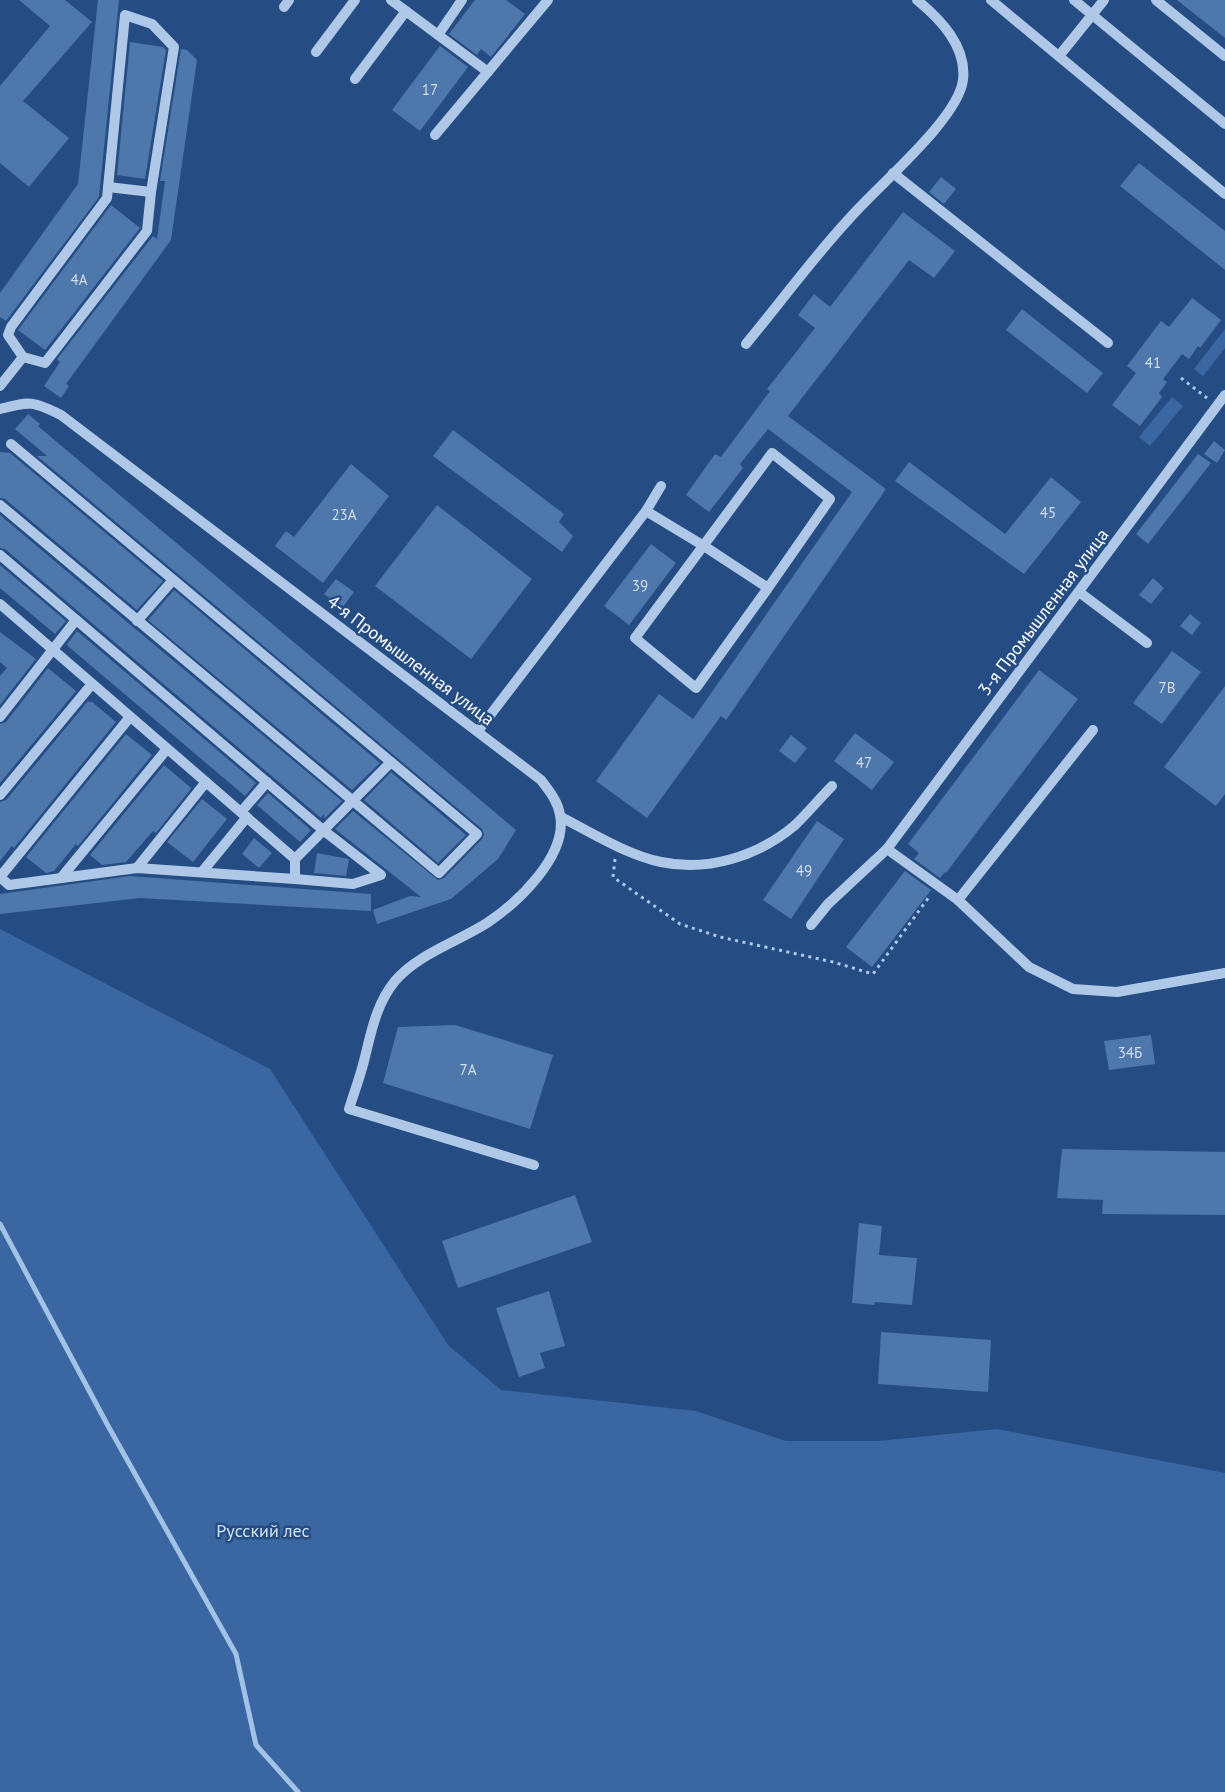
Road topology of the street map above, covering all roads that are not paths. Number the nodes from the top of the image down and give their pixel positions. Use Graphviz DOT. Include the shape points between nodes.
graph roads {
  1 [pos="355,0"];
  2 [pos="462,0"];
  3 [pos="548,0"];
  4 [pos="917,0"];
  5 [pos="991,0"];
  6 [pos="1074,0"];
  7 [pos="1104,0"];
  8 [pos="1156,0"];
  9 [pos="393,1"];
  10 [pos="406,11"];
  11 [pos="1092,15"];
  12 [pos="438,35"];
  13 [pos="316,52"];
  14 [pos="1059,56"];
  15 [pos="1225,56"];
  16 [pos="488,72"];
  17 [pos="355,79"];
  18 [pos="1225,124"];
  19 [pos="435,135"];
  20 [pos="893,173"];
  21 [pos="108,187"];
  22 [pos="151,192"];
  23 [pos="1225,194"];
  24 [pos="1108,343"];
  25 [pos="746,344"];
  26 [pos="23,357"];
  27 [pos="0,386"];
  28 [pos="1225,395"];
  29 [pos="0,409"];
  30 [pos="11,444"];
  31 [pos="661,486"];
  32 [pos="0,505"];
  33 [pos="646,511"];
  34 [pos="704,546"];
  35 [pos="0,555"];
  36 [pos="173,580"];
  37 [pos="768,588"];
  38 [pos="1079,592"];
  39 [pos="0,604"];
  40 [pos="76,620"];
  41 [pos="137,621"];
  42 [pos="1147,643"];
  43 [pos="53,650"];
  44 [pos="92,684"];
  45 [pos="0,717"];
  46 [pos="130,717"];
  47 [pos="1093,730"];
  48 [pos="478,731"];
  49 [pos="167,749"];
  50 [pos="391,762"];
  51 [pos="206,782"];
  52 [pos="267,782"];
  53 [pos="832,786"];
  54 [pos="0,795"];
  55 [pos="352,801"];
  56 [pos="244,815"];
  57 [pos="561,817"];
  58 [pos="323,830"];
  59 [pos="886,849"];
  60 [pos="295,859"];
  61 [pos="138,867"];
  62 [pos="202,872"];
  63 [pos="0,877"];
  64 [pos="61,879"];
  65 [pos="295,879"];
  66 [pos="958,900"];
  67 [pos="811,925"];
  68 [pos="1225,973"];
  69 [pos="534,1165"];
  1 -- 13 [label="street"];
  2 -- 12 [label="street"];
  3 -- 16 [label="street"];
  4 -- 20 [label="street" via="938,18 956,44 963,63 963,79 959,96 946,117"];
  5 -- 14 [label="street"];
  6 -- 11 [label="street"];
  7 -- 11 [label="street"];
  8 -- 15 [label="street"];
  9 -- 10 [label="street"];
  10 -- 12 [label="street"];
  10 -- 17 [label="street"];
  11 -- 14 [label="street"];
  11 -- 18 [label="street"];
  12 -- 16 [label="street"];
  14 -- 23 [label="street"];
  16 -- 19 [label="street"];
  20 -- 24 [label="street"];
  20 -- 25 [label="street" via="848,219"];
  21 -- 22 [label="street"];
  21 -- 22 [label="street" via="125,15 152,24 174,47"];
  21 -- 26 [label="street" via="107,198 10,327 8,335"];
  22 -- 26 [label="street" via="147,231 45,363"];
  26 -- 27 [label="street"];
  28 -- 38 [label="street, 3-я Промышленная улица"];
  29 -- 48 [label="street, 4-я Промышленная улица" via="24,402 61,415"];
  30 -- 36 [label="street"];
  31 -- 33 [label="street"];
  32 -- 41 [label="street"];
  33 -- 34 [label="street"];
  33 -- 48 [label="street"];
  34 -- 37 [label="street"];
  34 -- 37 [label="street" via="772,453 830,499"];
  34 -- 37 [label="street" via="635,638 696,688"];
  35 -- 40 [label="street"];
  36 -- 41 [label="street"];
  36 -- 50 [label="street"];
  38 -- 42 [label="street"];
  38 -- 59 [label="street, 3-я Промышленная улица"];
  39 -- 43 [label="street"];
  40 -- 43 [label="street"];
  40 -- 52 [label="street"];
  41 -- 55 [label="street"];
  43 -- 44 [label="street"];
  43 -- 45 [label="street"];
  44 -- 46 [label="street"];
  44 -- 54 [label="street"];
  46 -- 49 [label="street"];
  46 -- 63 [label="street"];
  47 -- 66 [label="street"];
  48 -- 57 [label="street, 4-я Промышленная улица" via="541,780 556,801"];
  49 -- 51 [label="street"];
  49 -- 64 [label="street"];
  50 -- 55 [label="street"];
  50 -- 55 [label="street" via="477,834 439,873"];
  51 -- 56 [label="street"];
  51 -- 61 [label="street"];
  52 -- 56 [label="street"];
  52 -- 58 [label="street"];
  53 -- 57 [label="street" via="794,826 759,849 724,862 661,862 616,846"];
  55 -- 58 [label="street"];
  56 -- 60 [label="street"];
  56 -- 62 [label="street"];
  57 -- 69 [label="street" via="547,866 513,904 411,966 394,982 379,1005 349,1109"];
  58 -- 60 [label="street"];
  58 -- 65 [label="street" via="381,875 353,884"];
  59 -- 66 [label="street"];
  59 -- 67 [label="street, 3-я Промышленная улица"];
  60 -- 65 [label="street"];
  61 -- 62 [label="street"];
  61 -- 64 [label="street"];
  62 -- 65 [label="street"];
  63 -- 64 [label="street" via="9,885"];
  66 -- 68 [label="street" via="1029,967 1073,989 1117,992"];
}
